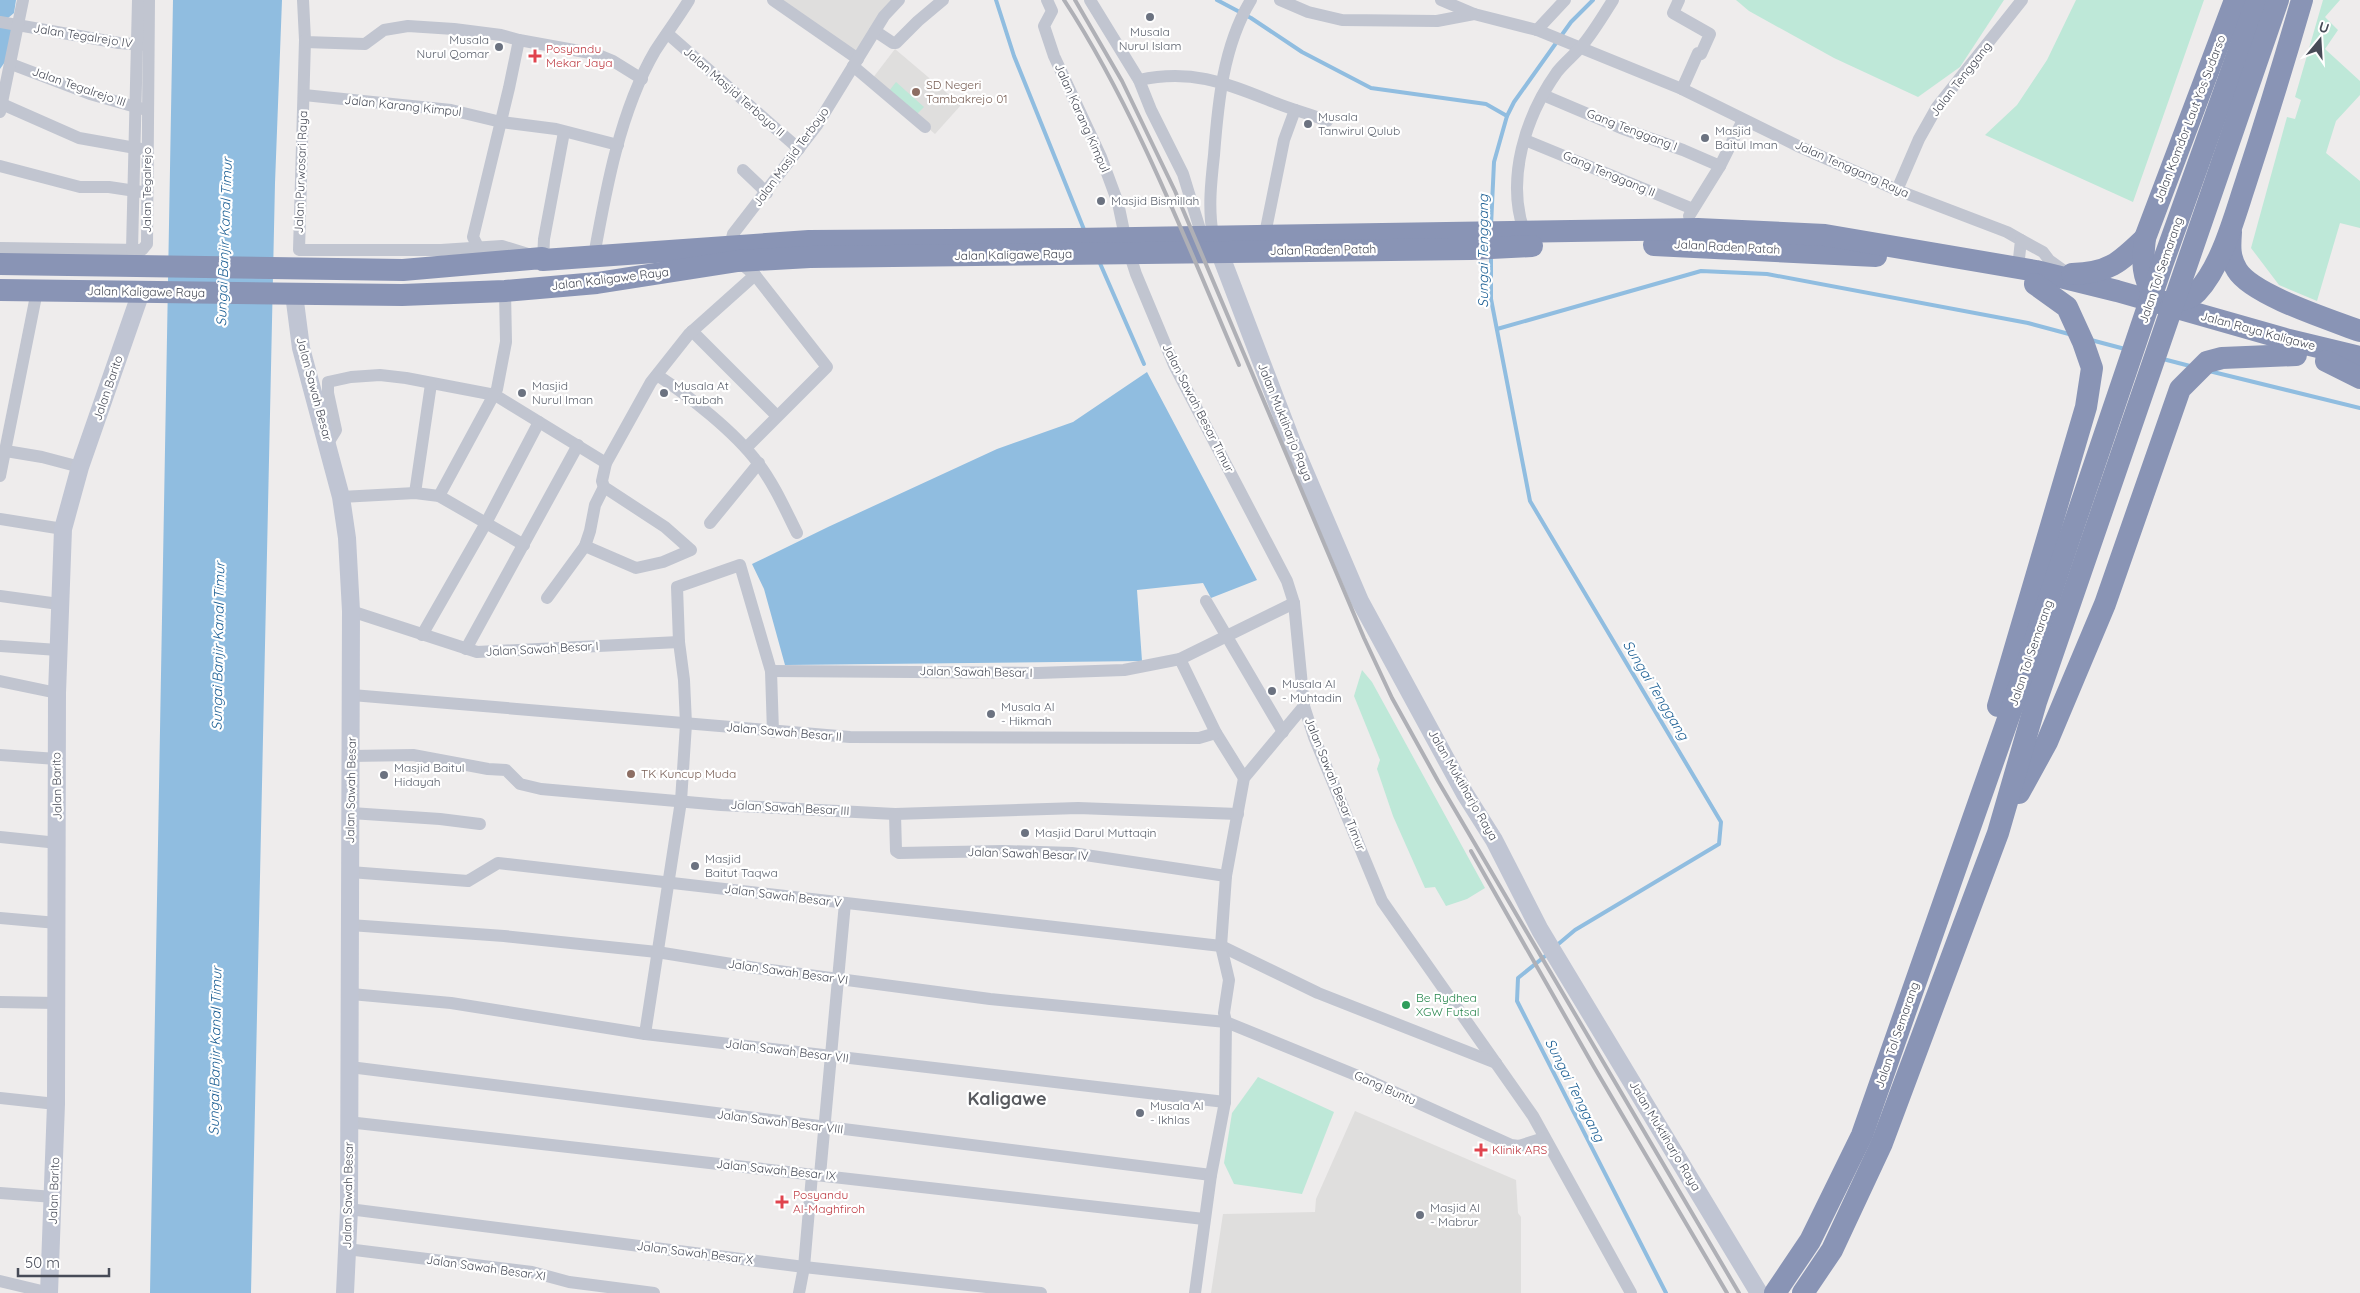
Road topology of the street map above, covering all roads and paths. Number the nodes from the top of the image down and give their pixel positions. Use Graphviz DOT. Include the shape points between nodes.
graph roads {
  1 [pos="23,0"];
  2 [pos="138,0"];
  3 [pos="149,0"];
  4 [pos="303,0"];
  5 [pos="688,0"];
  6 [pos="773,0"];
  7 [pos="899,0"];
  8 [pos="943,0"];
  9 [pos="1048,0"];
  10 [pos="1090,0"];
  11 [pos="1280,0"];
  12 [pos="1441,0"];
  13 [pos="1565,0"];
  14 [pos="1613,0"];
  15 [pos="1679,0"];
  16 [pos="2022,0"];
  17 [pos="2235,0"];
  18 [pos="2257,0"];
  19 [pos="2278,0"];
  20 [pos="2302,0"];
  21 [pos="1250,2"];
  22 [pos="1474,14"];
  23 [pos="9,23"];
  24 [pos="875,31"];
  25 [pos="1540,31"];
  26 [pos="668,34"];
  27 [pos="305,40"];
  28 [pos="518,40"];
  29 [pos="143,45"];
  30 [pos="1579,46"];
  31 [pos="855,63"];
  32 [pos="11,64"];
  33 [pos="642,79"];
  34 [pos="1139,80"];
  35 [pos="1222,82"];
  36 [pos="1682,89"];
  37 [pos="304,95"];
  38 [pos="1543,95"];
  39 [pos="1,108"];
  40 [pos="142,108"];
  41 [pos="1295,110"];
  42 [pos="1743,120"];
  43 [pos="1328,121"];
  44 [pos="501,122"];
  45 [pos="925,127"];
  46 [pos="564,132"];
  47 [pos="1525,140"];
  48 [pos="618,145"];
  49 [pos="134,148"];
  50 [pos="147,149"];
  51 [pos="799,149"];
  52 [pos="0,166"];
  53 [pos="1720,166"];
  54 [pos="743,170"];
  55 [pos="1897,190"];
  56 [pos="140,192"];
  57 [pos="767,193"];
  58 [pos="2232,224"];
  59 [pos="1685,227"];
  60 [pos="1265,234"];
  61 [pos="1204,235"];
  62 [pos="1524,236"];
  63 [pos="2145,238"];
  64 [pos="2021,240"];
  65 [pos="1400,241"];
  66 [pos="1105,246"];
  67 [pos="478,247"];
  68 [pos="0,248"];
  69 [pos="594,256"];
  70 [pos="543,259"];
  71 [pos="741,261"];
  72 [pos="0,264"];
  73 [pos="2067,273"];
  74 [pos="2030,274"];
  75 [pos="0,290"];
  76 [pos="37,291"];
  77 [pos="505,291"];
  78 [pos="148,292"];
  79 [pos="286,294"];
  80 [pos="2102,302"];
  81 [pos="2157,303"];
  82 [pos="692,331"];
  83 [pos="2360,331"];
  84 [pos="2224,348"];
  85 [pos="2360,356"];
  86 [pos="2326,361"];
  87 [pos="2360,369"];
  88 [pos="657,375"];
  89 [pos="2360,378"];
  90 [pos="431,384"];
  91 [pos="495,395"];
  92 [pos="777,416"];
  93 [pos="539,422"];
  94 [pos="328,444"];
  95 [pos="578,445"];
  96 [pos="746,448"];
  97 [pos="6,451"];
  98 [pos="606,463"];
  99 [pos="759,463"];
  100 [pos="80,467"];
  101 [pos="0,476"];
  102 [pos="604,487"];
  103 [pos="415,493"];
  104 [pos="439,496"];
  105 [pos="341,497"];
  106 [pos="0,519"];
  107 [pos="486,523"];
  108 [pos="710,523"];
  109 [pos="62,528"];
  110 [pos="797,533"];
  111 [pos="524,545"];
  112 [pos="585,546"];
  113 [pos="0,596"];
  114 [pos="548,598"];
  115 [pos="1206,602"];
  116 [pos="1294,603"];
  117 [pos="59,604"];
  118 [pos="351,611"];
  119 [pos="422,635"];
  120 [pos="1228,635"];
  121 [pos="679,642"];
  122 [pos="0,646"];
  123 [pos="466,649"];
  124 [pos="58,650"];
  125 [pos="1180,659"];
  126 [pos="771,670"];
  127 [pos="0,682"];
  128 [pos="57,693"];
  129 [pos="352,695"];
  130 [pos="2026,701"];
  131 [pos="1304,706"];
  132 [pos="686,724"];
  133 [pos="773,732"];
  134 [pos="1283,732"];
  135 [pos="1216,733"];
  136 [pos="0,755"];
  137 [pos="351,756"];
  138 [pos="57,759"];
  139 [pos="1244,778"];
  140 [pos="681,801"];
  141 [pos="351,813"];
  142 [pos="895,814"];
  143 [pos="1238,814"];
  144 [pos="480,824"];
  145 [pos="1970,826"];
  146 [pos="1998,833"];
  147 [pos="0,837"];
  148 [pos="58,844"];
  149 [pos="350,872"];
  150 [pos="1226,876"];
  151 [pos="668,882"];
  152 [pos="845,903"];
  153 [pos="0,918"];
  154 [pos="57,923"];
  155 [pos="350,925"];
  156 [pos="1221,946"];
  157 [pos="657,952"];
  158 [pos="837,979"];
  159 [pos="351,994"];
  160 [pos="0,1002"];
  161 [pos="56,1003"];
  162 [pos="1226,1022"];
  163 [pos="645,1034"];
  164 [pos="832,1056"];
  165 [pos="1496,1063"];
  166 [pos="350,1068"];
  167 [pos="0,1098"];
  168 [pos="1225,1102"];
  169 [pos="56,1104"];
  170 [pos="348,1122"];
  171 [pos="824,1127"];
  172 [pos="1544,1138"];
  173 [pos="816,1175"];
  174 [pos="1211,1175"];
  175 [pos="0,1193"];
  176 [pos="54,1197"];
  177 [pos="349,1209"];
  178 [pos="1204,1219"];
  179 [pos="348,1249"];
  180 [pos="804,1267"];
  181 [pos="0,1281"];
  182 [pos="50,1293"];
  183 [pos="345,1293"];
  184 [pos="654,1293"];
  185 [pos="799,1293"];
  186 [pos="1041,1293"];
  187 [pos="1195,1293"];
  188 [pos="1631,1293"];
  189 [pos="1759,1293"];
  190 [pos="1775,1293"];
  191 [pos="1803,1293"];
  1 -- 23 [label="street"];
  2 -- 29 [label="street"];
  3 -- 29 [label="street"];
  4 -- 27 [label="street, Jalan Purwosari Raya"];
  5 -- 26 [label="street"];
  6 -- 31 [label="street"];
  7 -- 24 [label="street, Jalan Masjid Terboyo"];
  8 -- 24 [label="street" via="896,43"];
  9 -- 66 [label="street, Jalan Karang Kimpul" via="1052,11 1044,26 1054,56 1101,157 1118,203"];
  10 -- 34 [label="street"];
  11 -- 22 [label="street" via="1308,12 1342,20 1437,21"];
  12 -- 22 [label="street"];
  13 -- 25 [label="street"];
  14 -- 30 [label="street"];
  15 -- 36 [label="street" via="1673,13 1710,34"];
  16 -- 55 [label="street, Jalan Tenggang" via="1937,107"];
  17 -- 63 [label="highway, Jalan Komdor Laut Yos Sudarso"];
  18 -- 130 [label="highway, Jalan Tol Semarang" via="2162,265"];
  19 -- 130 [label="highway, Jalan Tol Semarang"];
  20 -- 58 [label="highway"];
  21 -- 35 [label="street"];
  22 -- 25 [label="street"];
  23 -- 29 [label="street, Jalan Tegalrejo IV"];
  23 -- 32 [label="street"];
  24 -- 31 [label="street, Jalan Masjid Terboyo"];
  25 -- 30 [label="street, Jalan Tenggang Raya"];
  26 -- 33 [label="street"];
  26 -- 51 [label="street, Jalan Masjid Terboyo II"];
  27 -- 28 [label="street" via="365,44 384,30 408,26 454,29"];
  27 -- 37 [label="street, Jalan Purwosari Raya"];
  28 -- 33 [label="street" via="596,54"];
  28 -- 44 [label="street"];
  29 -- 40 [label="street, Jalan Tegalrejo"];
  30 -- 36 [label="street, Jalan Tenggang Raya"];
  30 -- 38 [label="street"];
  31 -- 45 [label="street"];
  31 -- 51 [label="street, Jalan Masjid Terboyo" via="818,125"];
  32 -- 39 [label="street"];
  32 -- 40 [label="street, Jalan Tegalrejo III" via="90,94"];
  33 -- 48 [label="street"];
  34 -- 35 [label="street" via="1181,75"];
  34 -- 61 [label="street" via="1183,174"];
  35 -- 41 [label="street"];
  35 -- 61 [label="street"];
  36 -- 42 [label="street, Jalan Tenggang Raya"];
  37 -- 44 [label="street, Jalan Karang Kimpul" via="451,110"];
  37 -- 67 [label="street, Jalan Purwosari Raya" via="299,250"];
  38 -- 47 [label="street"];
  38 -- 53 [label="street, Gang Tenggang I"];
  39 -- 49 [label="street" via="79,138"];
  40 -- 49 [label="street"];
  40 -- 50 [label="street, Jalan Tegalrejo"];
  41 -- 43 [label="street"];
  41 -- 60 [label="street" via="1284,140"];
  42 -- 53 [label="street"];
  42 -- 55 [label="street, Jalan Tenggang Raya"];
  44 -- 46 [label="street, Jalan Karang Kimpul"];
  44 -- 67 [label="street" via="473,237"];
  46 -- 48 [label="street, Jalan Karang Kimpul"];
  46 -- 70 [label="street"];
  47 -- 59 [label="street, Gang Tenggang II"];
  47 -- 62 [label="street" via="1516,180"];
  48 -- 69 [label="street"];
  49 -- 50 [label="street"];
  49 -- 56 [label="street"];
  50 -- 56 [label="street, Jalan Tegalrejo"];
  51 -- 57 [label="street, Jalan Masjid Terboyo"];
  52 -- 56 [label="street" via="80,187"];
  53 -- 59 [label="street"];
  54 -- 57 [label="street"];
  55 -- 64 [label="street, Jalan Tenggang Raya"];
  56 -- 68 [label="street, Jalan Tegalrejo" via="148,244 142,250"];
  57 -- 71 [label="street, Jalan Masjid Terboyo" via="733,234"];
  58 -- 81 [label="highway" via="2212,270 2196,292 2184,300"];
  58 -- 83 [label="highway" via="2230,254 2244,278 2269,294"];
  59 -- 62 [label="highway, Jalan Raden Patah"];
  59 -- 74 [label="highway, Jalan Raden Patah" via="1876,256"];
  60 -- 61 [label="highway, Jalan Raden Patah"];
  60 -- 65 [label="highway, Jalan Raden Patah"];
  61 -- 65 [label="highway, Jalan Raden Patah"];
  61 -- 66 [label="highway, Jalan Kaligawe Raya"];
  61 -- 66 [label="highway, Jalan Kaligawe Raya"];
  61 -- 189 [label="street, Jalan Muktiharjo Raya" via="1360,601 1465,794 1494,840 1540,930"];
  62 -- 65 [label="highway, Jalan Raden Patah"];
  63 -- 73 [label="highway" via="2123,259 2101,272"];
  63 -- 81 [label="highway" via="2145,280"];
  64 -- 73 [label="street, Jalan Tenggang Raya" via="2043,252"];
  64 -- 74 [label="street"];
  66 -- 71 [label="highway, Jalan Kaligawe Raya"];
  66 -- 116 [label="street, Jalan Sawah Besar Timur" via="1174,365 1287,581"];
  67 -- 70 [label="street, Jalan Purwosari Raya" via="502,246"];
  69 -- 70 [label="highway, Jalan Kaligawe Raya"];
  69 -- 71 [label="highway, Jalan Kaligawe Raya"];
  70 -- 72 [label="highway, Jalan Kaligawe Raya" via="403,270"];
  71 -- 77 [label="highway, Jalan Kaligawe Raya" via="597,283"];
  71 -- 82 [label="street"];
  71 -- 92 [label="street" via="827,367"];
  73 -- 74 [label="highway"];
  74 -- 80 [label="highway, Jalan Raden Patah"];
  74 -- 81 [label="highway, Jalan Raden Patah"];
  74 -- 145 [label="highway" via="2067,307 2092,368 2086,407 1997,710"];
  75 -- 76 [label="highway, Jalan Kaligawe Raya"];
  76 -- 78 [label="highway, Jalan Kaligawe Raya"];
  76 -- 97 [label="street"];
  77 -- 79 [label="highway, Jalan Kaligawe Raya"];
  77 -- 91 [label="street" via="506,342"];
  78 -- 79 [label="highway, Jalan Kaligawe Raya"];
  78 -- 100 [label="street, Jalan Barito"];
  79 -- 94 [label="street, Jalan Sawah Besar"];
  80 -- 81 [label="highway"];
  80 -- 84 [label="highway, Jalan Raden Patah"];
  81 -- 84 [label="highway"];
  81 -- 85 [label="highway, Jalan Raya Kaligawe"];
  82 -- 88 [label="street"];
  82 -- 92 [label="street"];
  84 -- 86 [label="highway"];
  84 -- 146 [label="highway" via="2180,389 2105,604 2047,742"];
  86 -- 87 [label="highway"];
  86 -- 89 [label="highway"];
  88 -- 96 [label="street" via="684,392"];
  88 -- 98 [label="street"];
  90 -- 91 [label="street"];
  90 -- 94 [label="street" via="380,375 328,382 336,430"];
  90 -- 103 [label="street"];
  91 -- 93 [label="street"];
  91 -- 104 [label="street"];
  92 -- 96 [label="street"];
  93 -- 95 [label="street"];
  93 -- 107 [label="street"];
  94 -- 105 [label="street, Jalan Sawah Besar"];
  95 -- 98 [label="street"];
  95 -- 111 [label="street"];
  96 -- 99 [label="street"];
  97 -- 100 [label="street"];
  97 -- 101 [label="street"];
  98 -- 102 [label="street"];
  99 -- 108 [label="street"];
  99 -- 110 [label="street"];
  100 -- 109 [label="street, Jalan Barito"];
  102 -- 112 [label="street" via="595,506"];
  102 -- 112 [label="street" via="665,527 691,550 663,562 636,568"];
  103 -- 104 [label="street"];
  103 -- 105 [label="street"];
  104 -- 107 [label="street"];
  105 -- 118 [label="street, Jalan Sawah Besar"];
  106 -- 109 [label="street"];
  107 -- 111 [label="street"];
  107 -- 119 [label="street"];
  109 -- 117 [label="street, Jalan Barito"];
  111 -- 123 [label="street"];
  112 -- 114 [label="street"];
  113 -- 117 [label="street"];
  115 -- 120 [label="street"];
  116 -- 120 [label="street, Jalan Sawah Besar I"];
  116 -- 131 [label="street, Jalan Sawah Besar Timur"];
  117 -- 124 [label="street, Jalan Barito"];
  118 -- 119 [label="street, Jalan Sawah Besar I"];
  118 -- 129 [label="street, Jalan Sawah Besar"];
  119 -- 123 [label="street, Jalan Sawah Besar I"];
  120 -- 125 [label="street, Jalan Sawah Besar I"];
  120 -- 134 [label="street"];
  121 -- 123 [label="street, Jalan Sawah Besar I" via="477,652"];
  121 -- 126 [label="street" via="677,587 740,565"];
  121 -- 132 [label="street"];
  122 -- 124 [label="street"];
  124 -- 128 [label="street, Jalan Barito"];
  125 -- 126 [label="street, Jalan Sawah Besar I" via="1124,670 1038,673"];
  125 -- 135 [label="street"];
  126 -- 133 [label="street"];
  127 -- 128 [label="street"];
  128 -- 138 [label="street, Jalan Barito"];
  129 -- 132 [label="street, Jalan Sawah Besar II"];
  129 -- 137 [label="street, Jalan Sawah Besar"];
  130 -- 145 [label="highway, Jalan Tol Semarang"];
  130 -- 146 [label="highway, Jalan Tol Semarang"];
  131 -- 134 [label="street"];
  131 -- 165 [label="street, Jalan Sawah Besar Timur" via="1382,901"];
  132 -- 133 [label="street, Jalan Sawah Besar II"];
  132 -- 140 [label="street"];
  133 -- 135 [label="street, Jalan Sawah Besar II" via="850,738 1199,738"];
  134 -- 139 [label="street"];
  135 -- 139 [label="street"];
  136 -- 138 [label="street"];
  137 -- 140 [label="street, Jalan Sawah Besar III" via="413,755 506,770 520,784 541,789"];
  137 -- 141 [label="street, Jalan Sawah Besar"];
  138 -- 148 [label="street, Jalan Barito"];
  139 -- 143 [label="street"];
  140 -- 142 [label="street, Jalan Sawah Besar III"];
  140 -- 151 [label="street"];
  141 -- 144 [label="street"];
  141 -- 149 [label="street, Jalan Sawah Besar"];
  142 -- 143 [label="street, Jalan Sawah Besar III" via="1078,808"];
  142 -- 150 [label="street, Jalan Sawah Besar IV" via="896,851 900,853 1072,853"];
  143 -- 150 [label="street"];
  145 -- 190 [label="highway, Jalan Tol Semarang" via="1862,1135 1810,1241"];
  146 -- 191 [label="highway, Jalan Tol Semarang" via="1882,1143 1832,1250"];
  147 -- 148 [label="street"];
  148 -- 154 [label="street, Jalan Barito"];
  149 -- 151 [label="street, Jalan Sawah Besar V" via="468,881 498,863"];
  149 -- 155 [label="street, Jalan Sawah Besar"];
  150 -- 156 [label="street"];
  151 -- 152 [label="street, Jalan Sawah Besar V"];
  151 -- 157 [label="street"];
  152 -- 156 [label="street, Jalan Sawah Besar V"];
  152 -- 158 [label="street"];
  153 -- 154 [label="street"];
  154 -- 161 [label="street, Jalan Barito"];
  155 -- 157 [label="street, Jalan Sawah Besar VI" via="504,936"];
  155 -- 159 [label="street, Jalan Sawah Besar"];
  156 -- 162 [label="street" via="1229,980 1224,1013"];
  156 -- 165 [label="street, Jalan Sawah Besar V" via="1318,993"];
  157 -- 158 [label="street, Jalan Sawah Besar VI"];
  157 -- 163 [label="street"];
  158 -- 162 [label="street, Jalan Sawah Besar VI" via="990,999"];
  158 -- 164 [label="street"];
  159 -- 163 [label="street, Jalan Sawah Besar VII" via="451,1003"];
  159 -- 166 [label="street, Jalan Sawah Besar"];
  160 -- 161 [label="street"];
  161 -- 169 [label="street, Jalan Barito"];
  162 -- 168 [label="street"];
  162 -- 172 [label="street, Gang Buntu" via="1363,1078 1511,1145 1519,1146"];
  163 -- 164 [label="street, Jalan Sawah Besar VII"];
  164 -- 168 [label="street, Jalan Sawah Besar VII"];
  164 -- 171 [label="street"];
  165 -- 172 [label="street, Jalan Sawah Besar Timur" via="1533,1116"];
  166 -- 170 [label="street, Jalan Sawah Besar"];
  166 -- 171 [label="street, Jalan Sawah Besar VIII"];
  167 -- 169 [label="street"];
  168 -- 174 [label="street"];
  169 -- 176 [label="street, Jalan Barito"];
  170 -- 173 [label="street, Jalan Sawah Besar IX"];
  170 -- 177 [label="street, Jalan Sawah Besar"];
  171 -- 173 [label="street"];
  171 -- 174 [label="street, Jalan Sawah Besar VIII"];
  172 -- 188 [label="street, Jalan Sawah Besar Timur"];
  173 -- 178 [label="street, Jalan Sawah Besar IX"];
  173 -- 180 [label="street"];
  174 -- 178 [label="street"];
  175 -- 176 [label="street"];
  176 -- 182 [label="street, Jalan Barito"];
  177 -- 179 [label="street, Jalan Sawah Besar"];
  177 -- 180 [label="street, Jalan Sawah Besar X"];
  178 -- 187 [label="street"];
  179 -- 183 [label="street, Jalan Sawah Besar"];
  179 -- 184 [label="street, Jalan Sawah Besar XI" via="532,1272 569,1282"];
  180 -- 185 [label="street"];
  180 -- 186 [label="street, Jalan Sawah Besar X"];
  181 -- 182 [label="street"];
}
